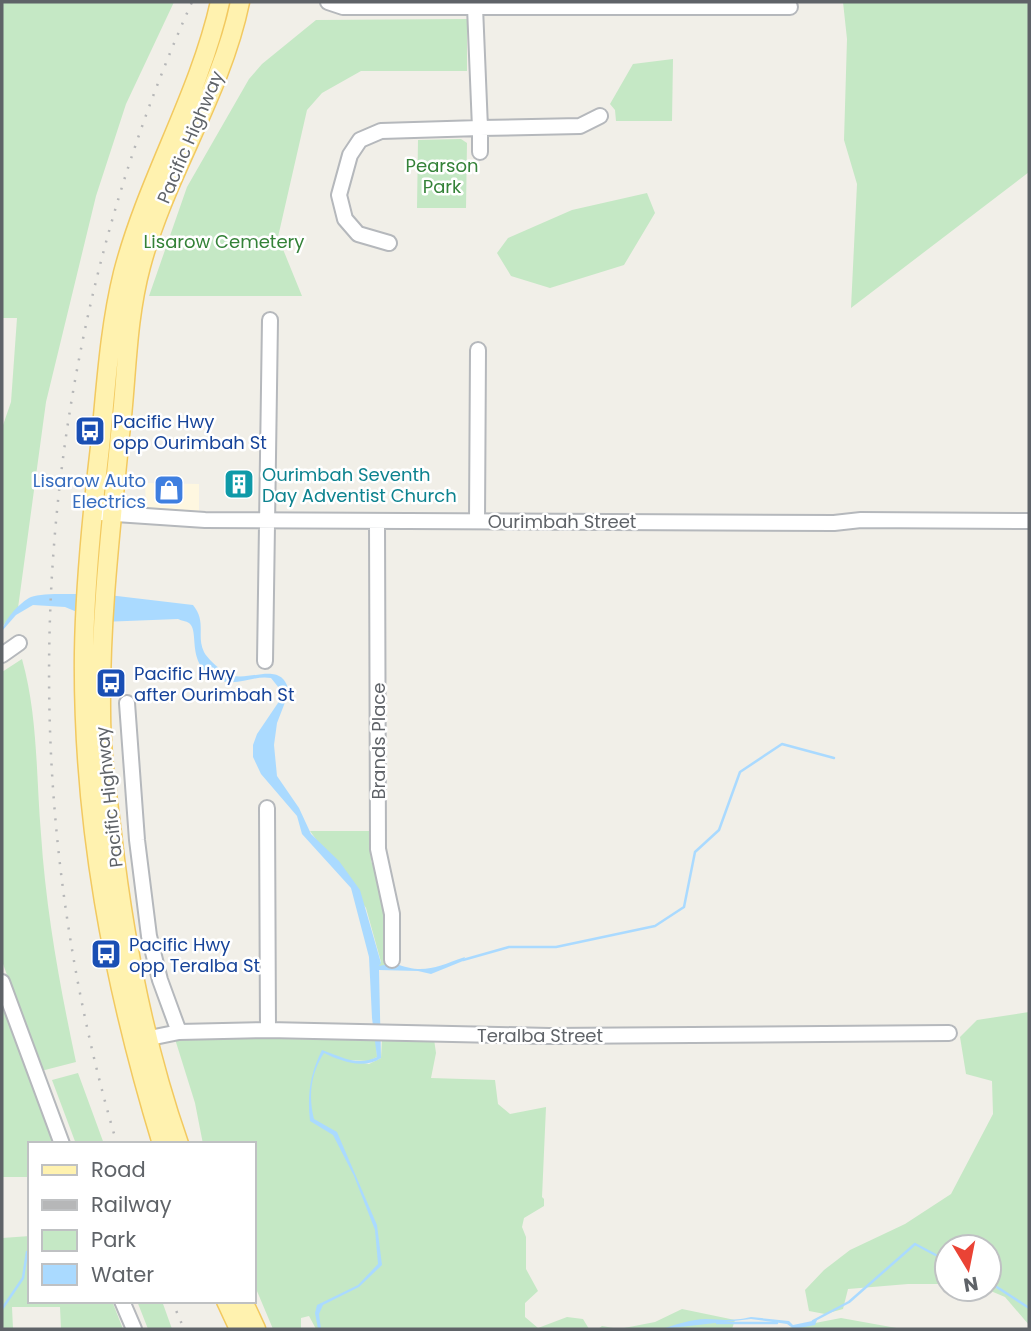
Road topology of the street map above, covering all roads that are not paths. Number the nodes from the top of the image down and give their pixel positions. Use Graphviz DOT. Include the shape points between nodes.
graph roads {
  1 [pos="220,2"];
  2 [pos="240,2"];
  3 [pos="328,2"];
  4 [pos="616,4"];
  5 [pos="780,5"];
  6 [pos="475,7"];
  7 [pos="600,116"];
  8 [pos="480,128"];
  9 [pos="480,152"];
  10 [pos="389,243"];
  11 [pos="270,320"];
  12 [pos="478,350"];
  13 [pos="102,514"];
  14 [pos="267,520"];
  15 [pos="377,521"];
  16 [pos="477,521"];
  17 [pos="1029,521"];
  18 [pos="19,643"];
  19 [pos="2,655"];
  20 [pos="265,661"];
  21 [pos="127,704"];
  22 [pos="267,808"];
  23 [pos="392,960"];
  24 [pos="2,982"];
  25 [pos="268,1030"];
  26 [pos="179,1032"];
  27 [pos="949,1032"];
  28 [pos="140,1040"];
  29 [pos="61,1142"];
  30 [pos="162,1142"];
  31 [pos="178,1142"];
  32 [pos="123,1303"];
  33 [pos="227,1303"];
  34 [pos="244,1303"];
  35 [pos="134,1329"];
  36 [pos="239,1329"];
  37 [pos="256,1329"];
  1 -- 13 [label="main road, Pacific Highway" via="123,273 109,350"];
  2 -- 13 [label="main road, Pacific Highway" via="221,64 161,204 141,265 129,323 121,433"];
  3 -- 6 [label="street" via="343,7"];
  4 -- 5 [label="street"];
  4 -- 6 [label="street"];
  6 -- 8 [label="street"];
  7 -- 8 [label="street" via="580,126"];
  8 -- 9 [label="street"];
  8 -- 10 [label="street" via="380,131 360,140 350,155 340,194 345,219 358,234"];
  11 -- 14 [label="street"];
  12 -- 16 [label="street"];
  13 -- 14 [label="street, Ourimbah Street"];
  13 -- 28 [label="main road, Pacific Highway" via="94,630 108,802"];
  14 -- 15 [label="street, Ourimbah Street"];
  14 -- 20 [label="street"];
  15 -- 16 [label="street, Ourimbah Street"];
  15 -- 23 [label="street, Brands Place" via="378,849 392,914"];
  16 -- 17 [label="street, Ourimbah Street"];
  18 -- 19 [label="street"];
  21 -- 26 [label="street, Pacific Highway" via="149,936"];
  22 -- 25 [label="street"];
  24 -- 29 [label="street"];
  25 -- 26 [label="street, Teralba Street"];
  25 -- 27 [label="street, Teralba Street" via="549,1036"];
  26 -- 28 [label="street, Teralba Street"];
  28 -- 30 [label="main road, Pacific Highway"];
  28 -- 31 [label="main road, Pacific Highway"];
  32 -- 35 [label="street"];
  33 -- 36 [label="main road"];
  34 -- 37 [label="main road"];
}
